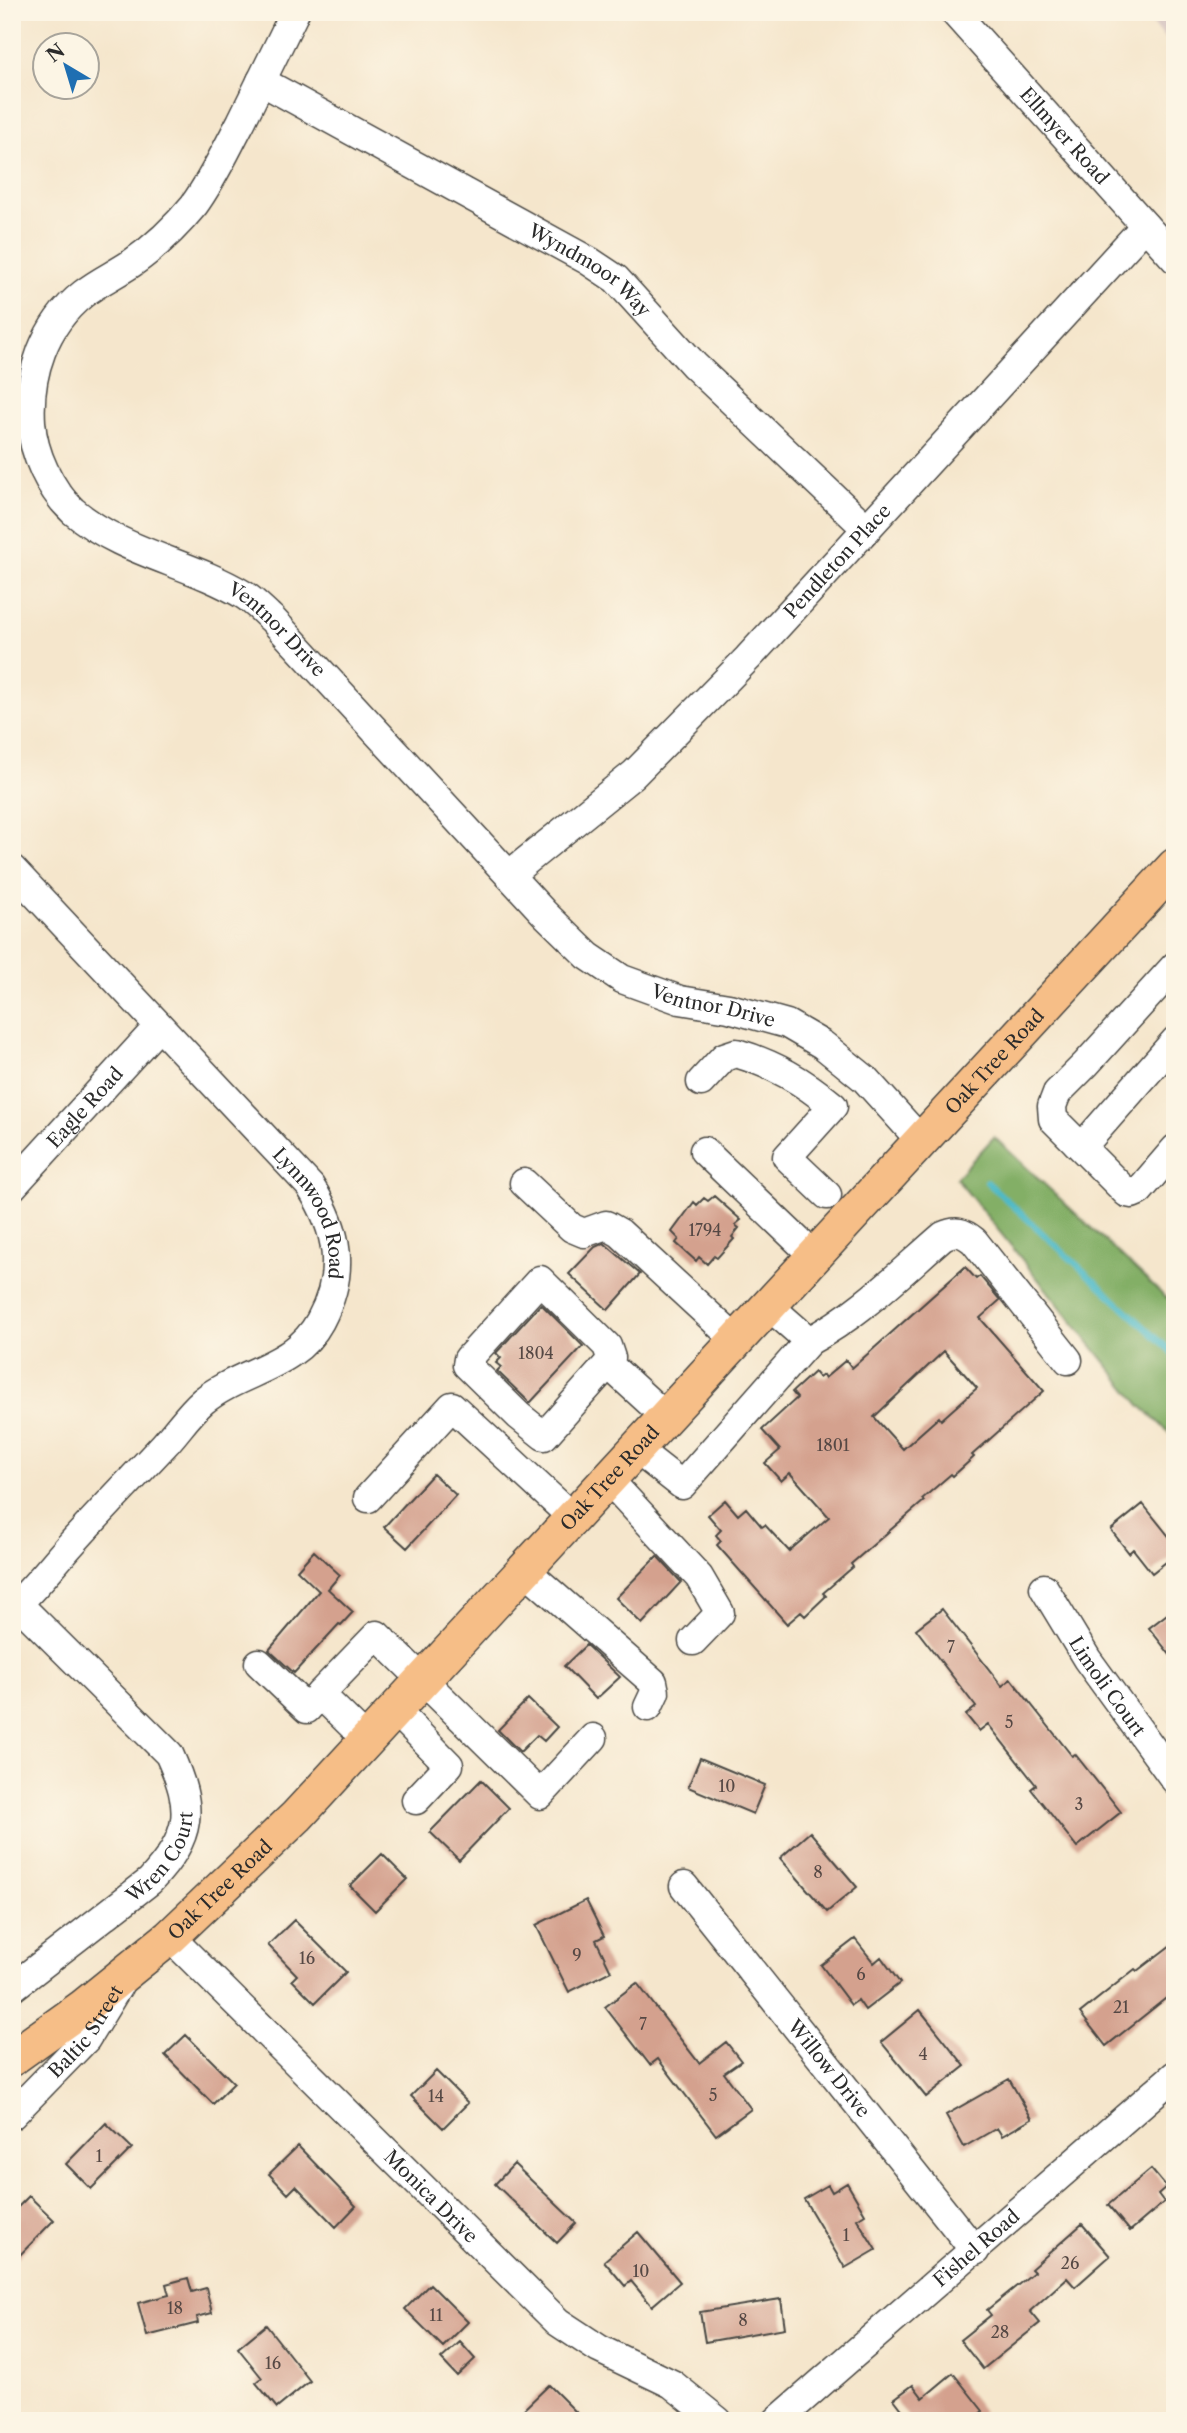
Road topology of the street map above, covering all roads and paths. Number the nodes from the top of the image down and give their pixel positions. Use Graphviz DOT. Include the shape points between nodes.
graph roads {
  1 [pos="295,12"];
  2 [pos="954,12"];
  3 [pos="261,81"];
  4 [pos="1145,226"];
  5 [pos="1175,259"];
  6 [pos="867,529"];
  7 [pos="1175,866"];
  8 [pos="12,869"];
  9 [pos="509,875"];
  10 [pos="1175,966"];
  11 [pos="159,1026"];
  12 [pos="1175,1041"];
  13 [pos="702,1082"];
  14 [pos="922,1142"];
  15 [pos="1077,1143"];
  16 [pos="1175,1149"];
  17 [pos="704,1151"];
  18 [pos="524,1183"];
  19 [pos="12,1187"];
  20 [pos="827,1195"];
  21 [pos="814,1257"];
  22 [pos="769,1307"];
  23 [pos="809,1340"];
  24 [pos="737,1341"];
  25 [pos="1068,1360"];
  26 [pos="608,1364"];
  27 [pos="666,1417"];
  28 [pos="636,1449"];
  29 [pos="608,1479"];
  30 [pos="368,1498"];
  31 [pos="573,1518"];
  32 [pos="524,1570"];
  33 [pos="1044,1588"];
  34 [pos="15,1607"];
  35 [pos="693,1641"];
  36 [pos="259,1663"];
  37 [pos="423,1679"];
  38 [pos="320,1694"];
  39 [pos="648,1707"];
  40 [pos="394,1710"];
  41 [pos="593,1738"];
  42 [pos="367,1740"];
  43 [pos="1175,1780"];
  44 [pos="416,1800"];
  45 [pos="684,1886"];
  46 [pos="170,1937"];
  47 [pos="126,1973"];
  48 [pos="12,1988"];
  49 [pos="12,2058"];
  50 [pos="1175,2076"];
  51 [pos="12,2115"];
  52 [pos="975,2251"];
  53 [pos="718,2421"];
  54 [pos="777,2421"];
  1 -- 3 [label="street, Ventnor Drive"];
  2 -- 4 [label="street, Ellmyer Road"];
  3 -- 6 [label="street, Wyndmoor Way" via="615,279 694,365"];
  3 -- 9 [label="street, Ventnor Drive" via="193,206 153,247 82,295 44,342 30,401 40,461 71,509 101,532 247,596"];
  4 -- 5 [label="street, Ellmyer Road"];
  4 -- 6 [label="street, Pendleton Place"];
  6 -- 9 [label="street, Pendleton Place" via="634,774"];
  7 -- 14 [label="main road, Oak Tree Road"];
  8 -- 11 [label="street, Lynnwood Road"];
  9 -- 14 [label="street, Ventnor Drive" via="588,956 622,979 680,1000 787,1024 823,1045 865,1079"];
  10 -- 15 [label="street" via="1057,1093 1053,1119"];
  11 -- 19 [label="street, Eagle Road"];
  11 -- 34 [label="street, Lynnwood Road" via="310,1186 333,1230 335,1279 329,1303 303,1344 193,1410"];
  12 -- 15 [label="street" via="1088,1140"];
  13 -- 20 [label="street" via="724,1057 736,1052 776,1066 833,1106 787,1157"];
  14 -- 21 [label="main road, Oak Tree Road"];
  15 -- 16 [label="street" via="1132,1194"];
  17 -- 21 [label="street"];
  18 -- 24 [label="street" via="572,1228 584,1233 606,1225 620,1234"];
  21 -- 22 [label="main road, Oak Tree Road"];
  22 -- 23 [label="street"];
  22 -- 24 [label="main road, Oak Tree Road"];
  23 -- 25 [label="street" via="856,1312 953,1232 974,1241"];
  23 -- 28 [label="street" via="682,1485"];
  24 -- 27 [label="main road, Oak Tree Road"];
  26 -- 26 [label="street" via="544,1436 467,1366 468,1359 540,1280 607,1346"];
  26 -- 27 [label="street"];
  27 -- 28 [label="main road, Oak Tree Road"];
  28 -- 29 [label="main road, Oak Tree Road"];
  29 -- 31 [label="main road, Oak Tree Road"];
  29 -- 35 [label="street" via="699,1577 720,1613"];
  30 -- 31 [label="street" via="452,1406"];
  31 -- 32 [label="main road, Oak Tree Road"];
  32 -- 37 [label="main road, Oak Tree Road"];
  32 -- 39 [label="street" via="653,1682 655,1692"];
  33 -- 43 [label="street, Limoli Court" via="1087,1659"];
  34 -- 48 [label="street, Wren Court" via="169,1754 187,1806 184,1830 169,1860 150,1881"];
  36 -- 38 [label="street" via="307,1709"];
  37 -- 38 [label="street" via="377,1635"];
  37 -- 40 [label="main road, Oak Tree Road"];
  37 -- 41 [label="street" via="540,1795"];
  38 -- 42 [label="street"];
  40 -- 42 [label="main road, Oak Tree Road"];
  40 -- 44 [label="street" via="449,1765"];
  42 -- 46 [label="main road, Oak Tree Road" via="297,1816"];
  45 -- 52 [label="street, Willow Drive"];
  46 -- 47 [label="main road, Oak Tree Road"];
  46 -- 53 [label="street, Monica Drive" via="558,2322 611,2355 672,2384"];
  47 -- 49 [label="main road, Oak Tree Road"];
  47 -- 51 [label="street, Baltic Street" via="86,2039"];
  50 -- 52 [label="street, Fishel Road"];
  52 -- 54 [label="street, Fishel Road"];
}
